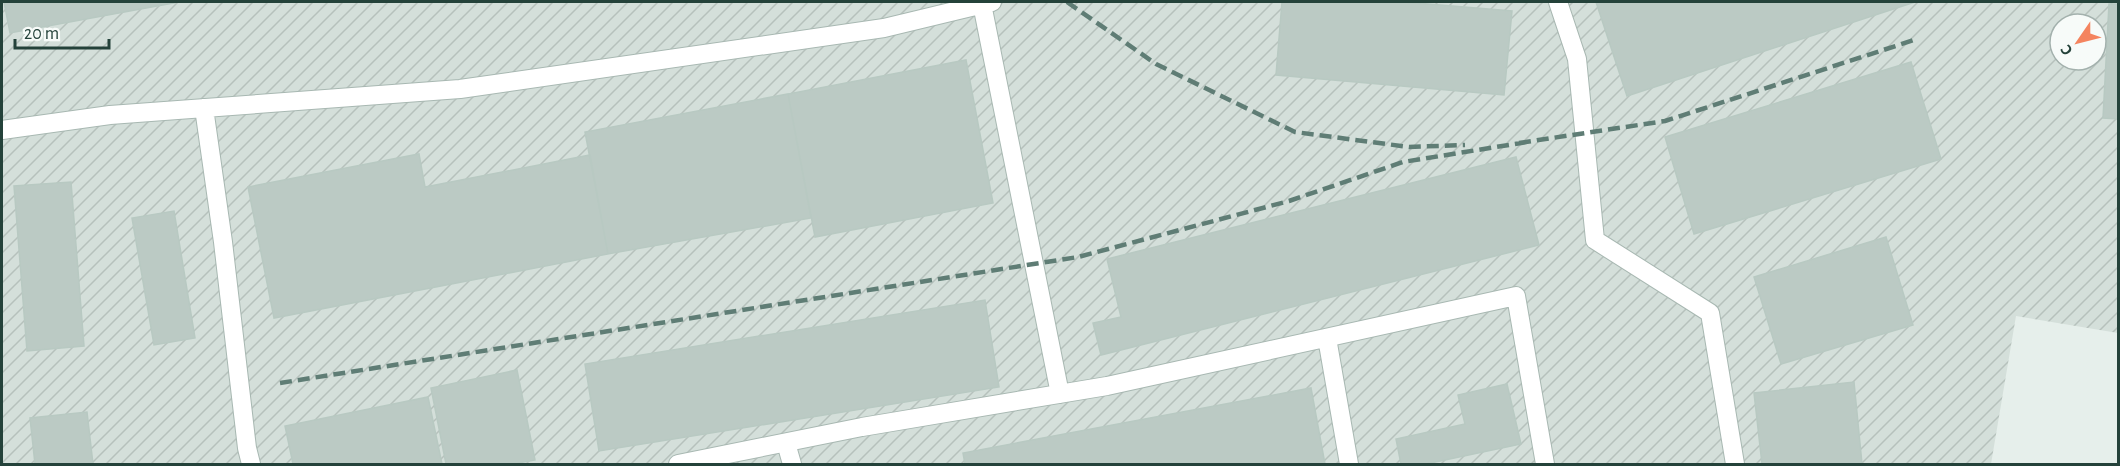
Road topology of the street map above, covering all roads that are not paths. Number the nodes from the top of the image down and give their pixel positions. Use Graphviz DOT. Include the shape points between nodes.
graph roads {
  1 [pos="1558,2"];
  2 [pos="987,3"];
  3 [pos="949,7"];
  4 [pos="204,108"];
  5 [pos="2,130"];
  6 [pos="1327,338"];
  7 [pos="1060,394"];
  8 [pos="786,443"];
  9 [pos="685,464"];
  10 [pos="251,465"];
  11 [pos="792,465"];
  12 [pos="1349,465"];
  13 [pos="1545,465"];
  14 [pos="1735,465"];
  1 -- 14 [label="lane" via="1577,59 1595,240 1710,313"];
  2 -- 3 [label="lane"];
  2 -- 7 [label="lane"];
  3 -- 4 [label="lane" via="884,28 460,89"];
  4 -- 5 [label="lane" via="110,115"];
  4 -- 10 [label="lane"];
  6 -- 7 [label="lane"];
  6 -- 12 [label="lane"];
  6 -- 13 [label="lane" via="1516,296"];
  7 -- 8 [label="lane"];
  8 -- 9 [label="lane"];
  8 -- 11 [label="lane"];
}
